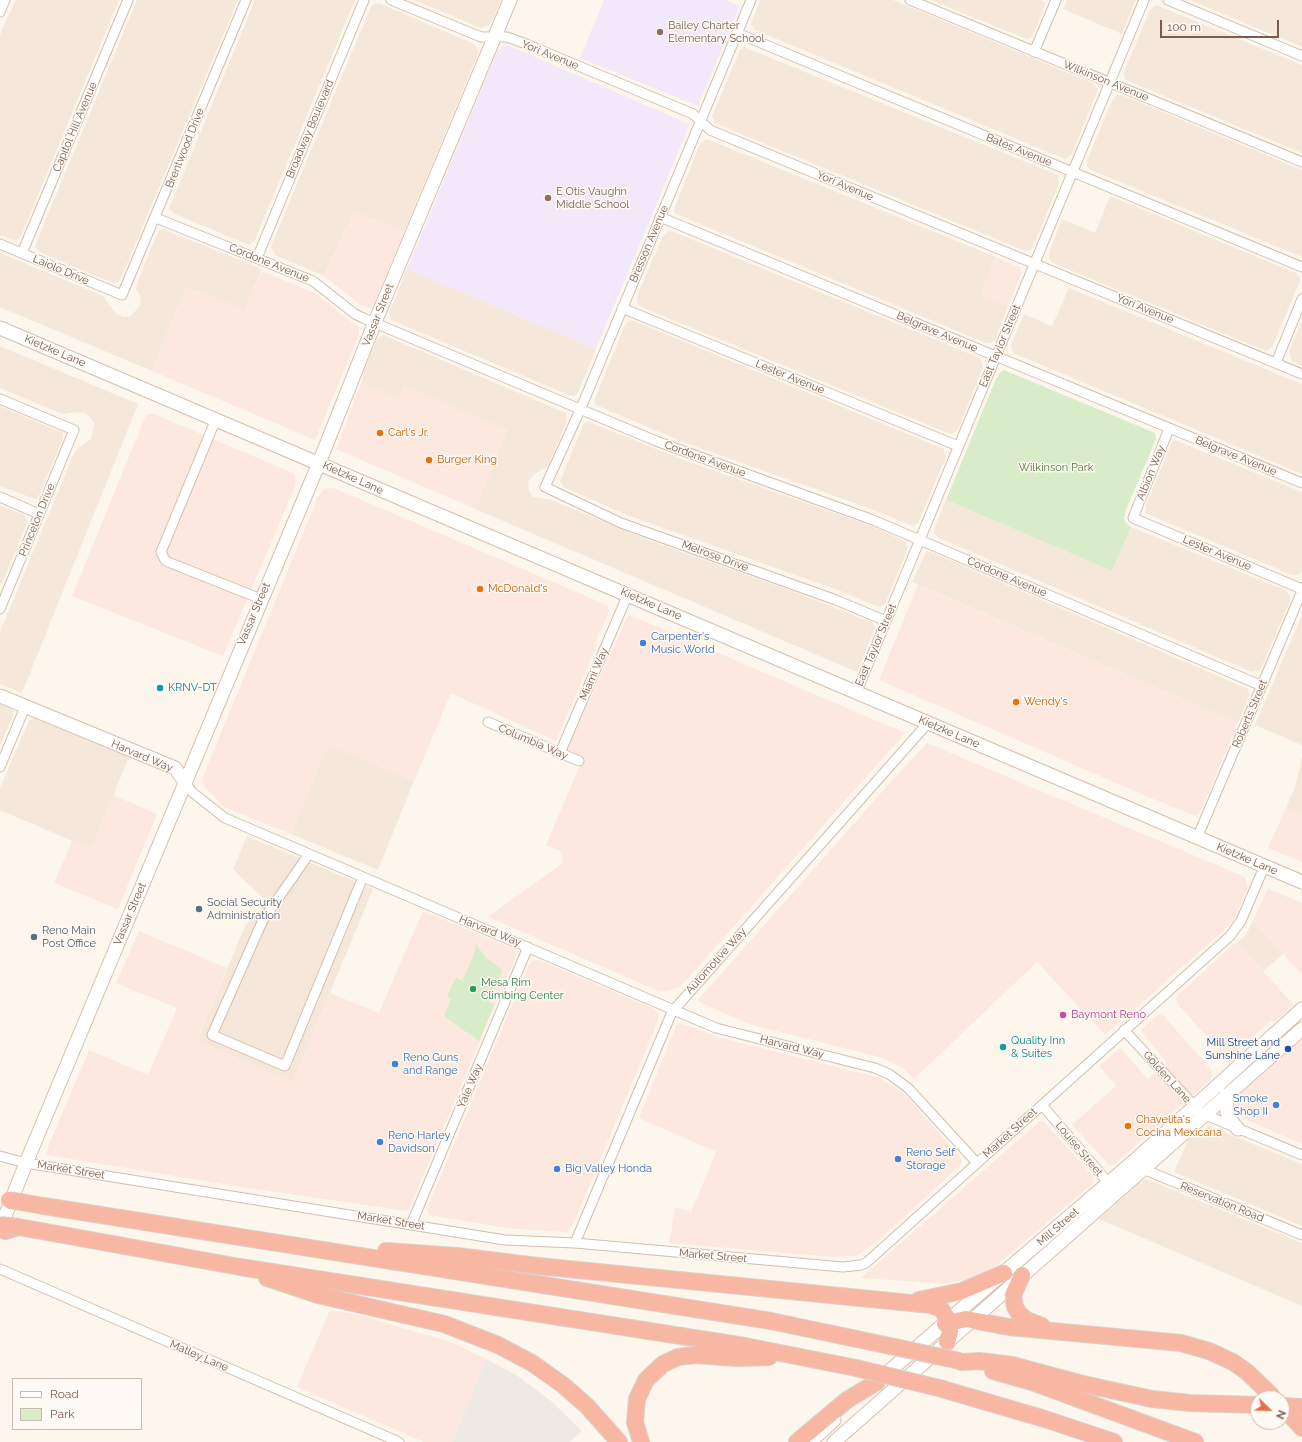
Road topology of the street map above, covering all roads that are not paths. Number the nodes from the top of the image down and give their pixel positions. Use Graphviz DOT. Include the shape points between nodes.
graph roads {
  1 [pos="5,0"];
  2 [pos="128,0"];
  3 [pos="246,0"];
  4 [pos="364,0"];
  5 [pos="391,0"];
  6 [pos="510,0"];
  7 [pos="751,0"];
  8 [pos="910,0"];
  9 [pos="1056,0"];
  10 [pos="1144,0"];
  11 [pos="1168,0"];
  12 [pos="0,12"];
  13 [pos="737,33"];
  14 [pos="494,37"];
  15 [pos="1034,52"];
  16 [pos="1302,56"];
  17 [pos="1110,82"];
  18 [pos="700,121"];
  19 [pos="1302,162"];
  20 [pos="1073,172"];
  21 [pos="660,217"];
  22 [pos="156,218"];
  23 [pos="0,244"];
  24 [pos="22,253"];
  25 [pos="257,258"];
  26 [pos="1035,265"];
  27 [pos="1302,267"];
  28 [pos="122,295"];
  29 [pos="1302,299"];
  30 [pos="622,308"];
  31 [pos="375,322"];
  32 [pos="0,328"];
  33 [pos="996,356"];
  34 [pos="1276,363"];
  35 [pos="1302,374"];
  36 [pos="0,399"];
  37 [pos="581,408"];
  38 [pos="216,418"];
  39 [pos="1169,429"];
  40 [pos="958,446"];
  41 [pos="319,463"];
  42 [pos="1302,483"];
  43 [pos="545,488"];
  44 [pos="0,498"];
  45 [pos="39,514"];
  46 [pos="1133,518"];
  47 [pos="920,540"];
  48 [pos="1302,590"];
  49 [pos="628,594"];
  50 [pos="2,597"];
  51 [pos="261,599"];
  52 [pos="0,609"];
  53 [pos="886,621"];
  54 [pos="1262,686"];
  55 [pos="857,692"];
  56 [pos="0,696"];
  57 [pos="25,707"];
  58 [pos="488,722"];
  59 [pos="928,723"];
  60 [pos="560,753"];
  61 [pos="578,761"];
  62 [pos="0,767"];
  63 [pos="185,782"];
  64 [pos="1198,838"];
  65 [pos="309,854"];
  66 [pos="1264,867"];
  67 [pos="363,877"];
  68 [pos="1302,882"];
  69 [pos="528,947"];
  70 [pos="1302,1009"];
  71 [pos="673,1010"];
  72 [pos="1302,1029"];
  73 [pos="1124,1030"];
  74 [pos="1226,1095"];
  75 [pos="1042,1105"];
  76 [pos="1199,1111"];
  77 [pos="1238,1129"];
  78 [pos="1302,1155"];
  79 [pos="0,1156"];
  80 [pos="26,1163"];
  81 [pos="977,1163"];
  82 [pos="1142,1169"];
  83 [pos="1113,1188"];
  84 [pos="3,1199"];
  85 [pos="0,1224"];
  86 [pos="411,1225"];
  87 [pos="19,1227"];
  88 [pos="0,1229"];
  89 [pos="0,1233"];
  90 [pos="1302,1235"];
  91 [pos="575,1243"];
  92 [pos="338,1252"];
  93 [pos="240,1267"];
  94 [pos="0,1269"];
  95 [pos="1004,1273"];
  96 [pos="1022,1275"];
  97 [pos="890,1302"];
  98 [pos="972,1320"];
  99 [pos="948,1322"];
  100 [pos="1051,1330"];
  101 [pos="947,1342"];
  102 [pos="816,1359"];
  103 [pos="960,1362"];
  104 [pos="877,1382"];
  105 [pos="1268,1390"];
  106 [pos="1250,1405"];
  107 [pos="1290,1412"];
  108 [pos="1302,1428"];
  109 [pos="399,1442"];
  110 [pos="619,1442"];
  111 [pos="641,1442"];
  112 [pos="797,1442"];
  113 [pos="810,1442"];
  114 [pos="834,1442"];
  115 [pos="1114,1442"];
  116 [pos="1195,1442"];
  1 -- 12 [label="street"];
  2 -- 24 [label="street, Capitol Hill Avenue"];
  3 -- 22 [label="street, Brentwood Drive"];
  4 -- 25 [label="street, Broadway Boulevard"];
  5 -- 14 [label="street, Yori Avenue" via="478,36"];
  6 -- 14 [label="main road, Vassar Street"];
  7 -- 13 [label="street, Bresson Avenue"];
  8 -- 15 [label="street, Wilkinson Avenue"];
  9 -- 15 [label="street"];
  10 -- 17 [label="street, East Taylor Street"];
  11 -- 16 [label="street"];
  13 -- 18 [label="street, Bresson Avenue"];
  13 -- 20 [label="street, Bates Avenue"];
  14 -- 18 [label="street, Yori Avenue" via="508,37 526,44 693,114"];
  14 -- 31 [label="main road, Vassar Street"];
  15 -- 17 [label="street, Wilkinson Avenue"];
  17 -- 19 [label="street, Wilkinson Avenue"];
  17 -- 20 [label="street, East Taylor Street"];
  18 -- 21 [label="street, Bresson Avenue"];
  18 -- 26 [label="street, Yori Avenue" via="710,130"];
  20 -- 26 [label="street, East Taylor Street"];
  20 -- 27 [label="street, Bates Avenue"];
  21 -- 30 [label="street, Bresson Avenue"];
  21 -- 33 [label="street, Belgrave Avenue"];
  22 -- 25 [label="street, Cordone Avenue"];
  22 -- 28 [label="street, Brentwood Drive"];
  23 -- 24 [label="street, Laiolo Drive"];
  24 -- 28 [label="street, Laiolo Drive"];
  25 -- 31 [label="street, Cordone Avenue" via="313,281 355,314"];
  26 -- 33 [label="street, East Taylor Street"];
  26 -- 34 [label="street, Yori Avenue"];
  29 -- 34 [label="street"];
  30 -- 37 [label="street, Bresson Avenue"];
  30 -- 40 [label="street, Lester Avenue"];
  31 -- 37 [label="street, Cordone Avenue"];
  31 -- 41 [label="main road, Vassar Street"];
  32 -- 38 [label="main road, Kietzke Lane"];
  33 -- 39 [label="street, Belgrave Avenue"];
  33 -- 40 [label="street, East Taylor Street"];
  34 -- 35 [label="street, Yori Avenue"];
  36 -- 45 [label="street, Princeton Drive" via="74,430"];
  37 -- 43 [label="street, Bresson Avenue"];
  37 -- 47 [label="street, Cordone Avenue" via="656,441 873,520"];
  38 -- 41 [label="main road, Kietzke Lane"];
  38 -- 51 [label="street" via="161,552 164,560 168,562"];
  39 -- 42 [label="street, Belgrave Avenue"];
  39 -- 46 [label="street, Albion Way"];
  40 -- 47 [label="street, East Taylor Street"];
  41 -- 49 [label="main road, Kietzke Lane"];
  41 -- 51 [label="main road, Vassar Street"];
  43 -- 53 [label="street, Melrose Drive" via="621,523 836,600"];
  44 -- 45 [label="street"];
  45 -- 50 [label="street, Princeton Drive"];
  46 -- 48 [label="street, Lester Avenue"];
  47 -- 53 [label="street, East Taylor Street"];
  47 -- 54 [label="street, Cordone Avenue"];
  48 -- 54 [label="street, Roberts Street"];
  49 -- 55 [label="main road, Kietzke Lane"];
  49 -- 60 [label="street, Miami Way"];
  50 -- 52 [label="street, Princeton Drive"];
  51 -- 63 [label="main road, Vassar Street"];
  53 -- 55 [label="street, East Taylor Street"];
  54 -- 64 [label="street, Roberts Street"];
  55 -- 59 [label="main road, Kietzke Lane"];
  56 -- 57 [label="main road, Harvard Way"];
  57 -- 62 [label="street"];
  57 -- 63 [label="main road, Harvard Way" via="175,768"];
  58 -- 60 [label="street, Columbia Way"];
  59 -- 64 [label="main road, Kietzke Lane"];
  59 -- 71 [label="street, Automotive Way"];
  60 -- 61 [label="street, Columbia Way"];
  63 -- 65 [label="street, Harvard Way" via="192,792 218,815"];
  63 -- 80 [label="main road, Vassar Street"];
  64 -- 66 [label="main road, Kietzke Lane"];
  65 -- 67 [label="street, Harvard Way"];
  65 -- 67 [label="street" via="263,920 212,1035 286,1066"];
  66 -- 68 [label="main road, Kietzke Lane"];
  66 -- 73 [label="street, Market Street" via="1241,921 1234,930"];
  67 -- 69 [label="street, Harvard Way"];
  69 -- 71 [label="street, Harvard Way"];
  69 -- 86 [label="street, Yale Way"];
  70 -- 76 [label="main road, Mill Street"];
  71 -- 81 [label="street, Harvard Way" via="716,1028 876,1068 889,1074 908,1088"];
  71 -- 91 [label="street, Automotive Way"];
  72 -- 74 [label="main road, Mill Street"];
  73 -- 75 [label="street, Market Street"];
  73 -- 76 [label="street, Golden Lane"];
  74 -- 76 [label="main road, Mill Street"];
  74 -- 77 [label="main road" via="1227,1112"];
  75 -- 81 [label="street, Market Street"];
  75 -- 83 [label="street, Louise Street"];
  76 -- 77 [label="street, Golden Lane"];
  76 -- 82 [label="main road, Mill Street"];
  76 -- 83 [label="main road, Mill Street"];
  77 -- 78 [label="street, Golden Lane"];
  79 -- 80 [label="street, Market Street"];
  80 -- 86 [label="street, Market Street"];
  80 -- 88 [label="main road, Vassar Street"];
  81 -- 91 [label="street, Market Street" via="866,1263 852,1267"];
  82 -- 83 [label="main road, Mill Street"];
  82 -- 90 [label="street, Reservation Road"];
  83 -- 95 [label="main road, Mill Street"];
  83 -- 96 [label="main road, Mill Street"];
  84 -- 92 [label="highway, bridge"];
  85 -- 87 [label="highway, bridge"];
  86 -- 91 [label="street, Market Street" via="505,1240"];
  87 -- 89 [label="highway"];
  87 -- 93 [label="highway"];
  92 -- 97 [label="highway" via="386,1251 449,1255"];
  92 -- 103 [label="highway, bridge" via="771,1321"];
  93 -- 102 [label="highway"];
  93 -- 110 [label="highway" via="303,1291 444,1324 498,1345 532,1363 563,1385 587,1406"];
  94 -- 109 [label="street, Matley Lane"];
  95 -- 97 [label="highway" via="949,1295"];
  95 -- 99 [label="main road, Mill Street"];
  96 -- 98 [label="main road, Mill Street"];
  96 -- 100 [label="highway" via="1013,1295 1017,1311 1027,1320"];
  97 -- 99 [label="highway" via="934,1306 944,1311"];
  98 -- 99 [label="highway"];
  98 -- 100 [label="highway"];
  98 -- 101 [label="main road, Mill Street"];
  99 -- 101 [label="highway" via="950,1332"];
  99 -- 104 [label="main road, Mill Street"];
  100 -- 105 [label="highway" via="1166,1341 1195,1347 1233,1362"];
  101 -- 114 [label="main road, Mill Street"];
  102 -- 111 [label="highway" via="695,1355 671,1360 651,1374 639,1392 634,1414"];
  102 -- 115 [label="highway, bridge" via="939,1388"];
  103 -- 106 [label="highway" via="979,1361 1012,1365 1152,1399"];
  103 -- 116 [label="highway" via="1032,1382"];
  104 -- 112 [label="highway" via="847,1400"];
  104 -- 113 [label="main road, Mill Street"];
  107 -- 108 [label="highway"];
}
